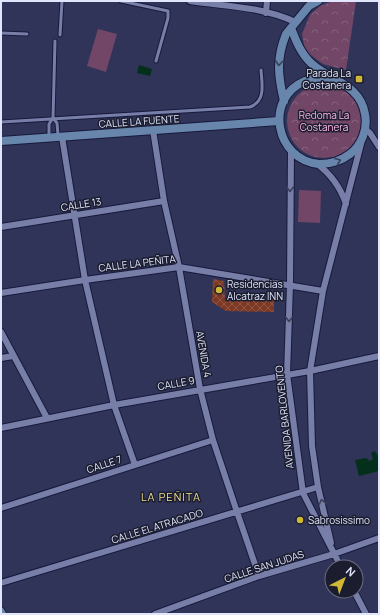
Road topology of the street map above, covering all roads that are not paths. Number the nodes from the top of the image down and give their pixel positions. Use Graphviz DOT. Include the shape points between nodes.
graph roads {
  1 [pos="62,1"];
  2 [pos="121,1"];
  3 [pos="190,1"];
  4 [pos="267,1"];
  5 [pos="318,1"];
  6 [pos="220,3"];
  7 [pos="266,13"];
  8 [pos="293,25"];
  9 [pos="1,33"];
  10 [pos="27,34"];
  11 [pos="60,35"];
  12 [pos="55,41"];
  13 [pos="156,61"];
  14 [pos="261,70"];
  15 [pos="335,78"];
  16 [pos="284,101"];
  17 [pos="53,118"];
  18 [pos="279,121"];
  19 [pos="1,122"];
  20 [pos="365,129"];
  21 [pos="153,130"];
  22 [pos="60,137"];
  23 [pos="49,138"];
  24 [pos="362,140"];
  25 [pos="1,141"];
  26 [pos="379,147"];
  27 [pos="291,150"];
  28 [pos="316,163"];
  29 [pos="164,200"];
  30 [pos="346,204"];
  31 [pos="74,214"];
  32 [pos="1,227"];
  33 [pos="179,267"];
  34 [pos="85,280"];
  35 [pos="290,285"];
  36 [pos="324,291"];
  37 [pos="1,293"];
  38 [pos="1,332"];
  39 [pos="13,356"];
  40 [pos="379,356"];
  41 [pos="1,358"];
  42 [pos="310,371"];
  43 [pos="287,374"];
  44 [pos="200,389"];
  45 [pos="114,405"];
  46 [pos="47,418"];
  47 [pos="1,428"];
  48 [pos="213,440"];
  49 [pos="135,465"];
  50 [pos="318,488"];
  51 [pos="303,492"];
  52 [pos="1,508"];
  53 [pos="236,512"];
  54 [pos="379,538"];
  55 [pos="334,554"];
  56 [pos="337,559"];
  57 [pos="259,576"];
  58 [pos="1,583"];
  59 [pos="358,599"];
  60 [pos="176,607"];
  61 [pos="155,614"];
  62 [pos="178,614"];
  63 [pos="366,614"];
  1 -- 11 [label="lane"];
  2 -- 13 [label="lane" via="168,11"];
  3 -- 6 [label="street"];
  4 -- 7 [label="street"];
  5 -- 8 [label="main road" via="309,6"];
  6 -- 7 [label="street"];
  7 -- 8 [label="street" via="284,17"];
  8 -- 15 [label="main road" via="296,41 303,53 312,64"];
  8 -- 16 [label="main road, one-way" via="284,39 278,65"];
  9 -- 10 [label="lane"];
  12 -- 17 [label="lane"];
  14 -- 17 [label="lane" via="262,97 257,104 250,107"];
  15 -- 16 [label="main road" via="305,81 293,89"];
  15 -- 20 [label="main road" via="349,86 360,98 365,113"];
  16 -- 18 [label="main road"];
  17 -- 19 [label="lane"];
  17 -- 22 [label="lane"];
  17 -- 23 [label="lane" via="49,124"];
  18 -- 21 [label="main road, CALLE LA FUENTE"];
  18 -- 27 [label="main road" via="282,136"];
  20 -- 24 [label="main road"];
  20 -- 26 [label="street"];
  21 -- 22 [label="main road, CALLE LA FUENTE"];
  21 -- 29 [label="street, AVENIDA 4"];
  22 -- 23 [label="main road, CALLE LA FUENTE"];
  22 -- 31 [label="street"];
  23 -- 25 [label="main road, CALLE LA FUENTE"];
  28 -- 24 [label="main road, one-way" via="339,161 352,152"];
  24 -- 30 [label="street, AVENIDA BARLOVENTO"];
  27 -- 28 [label="main road" via="302,159"];
  27 -- 35 [label="street, AVENIDA BARLOVENTO, one-way"];
  28 -- 30 [label="street" via="338,185"];
  29 -- 31 [label="street, CALLE 13"];
  29 -- 33 [label="street, AVENIDA 4"];
  30 -- 36 [label="street, AVENIDA BARLOVENTO"];
  31 -- 32 [label="street, CALLE 13"];
  31 -- 34 [label="street"];
  33 -- 34 [label="street, CALLE LA PEÑITA"];
  33 -- 35 [label="street, CALLE LA PEÑITA"];
  33 -- 44 [label="street, AVENIDA 4"];
  34 -- 37 [label="street, CALLE LA PEÑITA"];
  34 -- 45 [label="street"];
  35 -- 36 [label="street, CALLE LA PEÑITA"];
  35 -- 43 [label="street, AVENIDA BARLOVENTO, one-way"];
  36 -- 42 [label="street, AVENIDA BARLOVENTO"];
  38 -- 39 [label="street"];
  39 -- 41 [label="street"];
  39 -- 46 [label="street"];
  40 -- 42 [label="street, CALLE 9"];
  42 -- 43 [label="street, CALLE 9"];
  42 -- 50 [label="street, AVENIDA BARLOVENTO" via="312,446"];
  43 -- 44 [label="street, CALLE 9"];
  43 -- 51 [label="street, AVENIDA BARLOVENTO"];
  44 -- 45 [label="street, CALLE 9"];
  44 -- 48 [label="street, AVENIDA 4"];
  45 -- 46 [label="street, CALLE 9"];
  45 -- 49 [label="street"];
  46 -- 47 [label="street, CALLE 9"];
  48 -- 49 [label="street, CALLE 7"];
  48 -- 53 [label="street, AVENIDA 4"];
  49 -- 52 [label="street, CALLE 7"];
  50 -- 51 [label="street, CALLE EL ATRACADO"];
  55 -- 50 [label="street, AVENIDA BARLOVENTO, one-way"];
  51 -- 53 [label="street, CALLE EL ATRACADO"];
  51 -- 55 [label="street, AVENIDA BARLOVENTO"];
  53 -- 57 [label="street, AVENIDA 4"];
  53 -- 58 [label="street, CALLE EL ATRACADO"];
  54 -- 55 [label="street, CALLE SAN JUDAS"];
  55 -- 56 [label="street, AVENIDA BARLOVENTO"];
  55 -- 57 [label="street, CALLE SAN JUDAS"];
  57 -- 60 [label="street, CALLE SAN JUDAS"];
  59 -- 63 [label="street"];
  60 -- 61 [label="street, CALLE SAN JUDAS"];
  60 -- 62 [label="street"];
}
